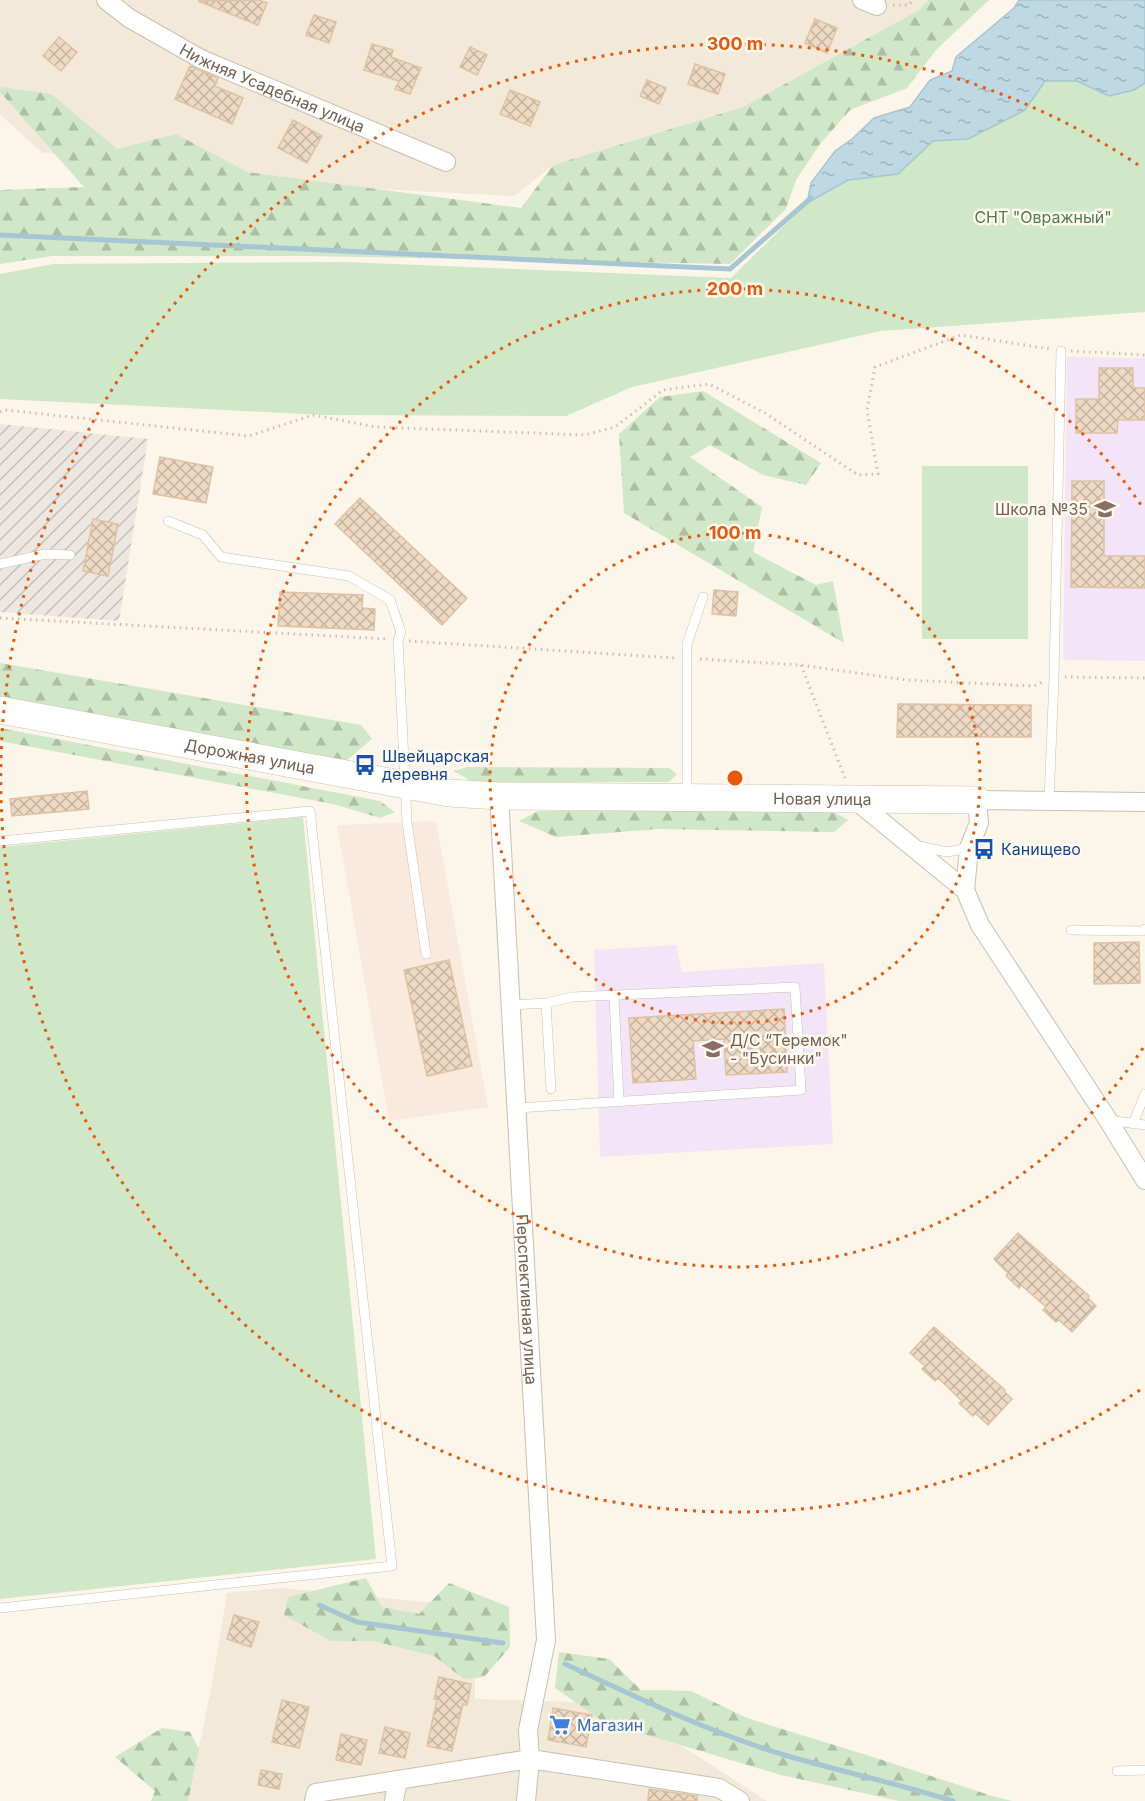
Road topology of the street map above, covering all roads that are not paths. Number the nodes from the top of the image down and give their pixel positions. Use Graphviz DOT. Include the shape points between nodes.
graph roads {
  1 [pos="106,0"];
  2 [pos="446,162"];
  3 [pos="1061,351"];
  4 [pos="168,521"];
  5 [pos="70,555"];
  6 [pos="0,564"];
  7 [pos="703,597"];
  8 [pos="0,710"];
  9 [pos="405,785"];
  10 [pos="500,796"];
  11 [pos="687,798"];
  12 [pos="854,799"];
  13 [pos="977,800"];
  14 [pos="1049,801"];
  15 [pos="1145,802"];
  16 [pos="0,841"];
  17 [pos="911,845"];
  18 [pos="969,848"];
  19 [pos="965,890"];
  20 [pos="1145,929"];
  21 [pos="1071,930"];
  22 [pos="426,954"];
  23 [pos="614,996"];
  24 [pos="546,1003"];
  25 [pos="511,1005"];
  26 [pos="551,1089"];
  27 [pos="1145,1094"];
  28 [pos="619,1101"];
  29 [pos="517,1108"];
  30 [pos="1108,1120"];
  31 [pos="1133,1124"];
  32 [pos="1145,1125"];
  33 [pos="1145,1180"];
  34 [pos="0,1608"];
  35 [pos="530,1759"];
  36 [pos="1145,1770"];
  37 [pos="1117,1771"];
  38 [pos="398,1780"];
  39 [pos="703,1794"];
  40 [pos="314,1801"];
  41 [pos="394,1801"];
  42 [pos="526,1801"];
  43 [pos="740,1801"];
  1 -- 2 [label="street, Нижняя Усадебная улица" via="129,18 201,59"];
  3 -- 14 [label="lane"];
  4 -- 9 [label="lane" via="203,535 221,557 349,576 390,600 401,632 398,640"];
  5 -- 6 [label="lane" via="45,554"];
  7 -- 11 [label="lane" via="687,644"];
  8 -- 9 [label="street, Дорожная улица"];
  9 -- 10 [label="street, Дорожная улица"];
  9 -- 22 [label="lane"];
  10 -- 11 [label="street, Новая улица"];
  10 -- 25 [label="street, Перспективная улица"];
  11 -- 12 [label="street, Новая улица"];
  12 -- 13 [label="street, Новая улица"];
  12 -- 17 [label="street"];
  13 -- 14 [label="street, Новая улица"];
  13 -- 18 [label="street" via="979,823"];
  14 -- 15 [label="street, Новая улица"];
  16 -- 34 [label="lane" via="310,811 392,1566"];
  17 -- 18 [label="lane" via="947,852"];
  17 -- 19 [label="street"];
  18 -- 19 [label="street"];
  19 -- 30 [label="street" via="980,925"];
  20 -- 21 [label="lane"];
  23 -- 24 [label="lane" via="572,997"];
  23 -- 28 [label="lane"];
  23 -- 28 [label="lane" via="795,987 801,1090"];
  24 -- 25 [label="lane"];
  24 -- 26 [label="lane"];
  25 -- 29 [label="street, Перспективная улица"];
  27 -- 31 [label="lane"];
  28 -- 29 [label="lane"];
  29 -- 35 [label="street, Перспективная улица" via="546,1640 528,1730"];
  30 -- 31 [label="lane"];
  30 -- 33 [label="street"];
  31 -- 32 [label="lane"];
  35 -- 38 [label="street"];
  35 -- 39 [label="street"];
  35 -- 42 [label="street, Перспективная улица"];
  36 -- 37 [label="lane"];
  38 -- 40 [label="street" via="316,1793"];
  38 -- 41 [label="street"];
  39 -- 43 [label="street" via="719,1788"];
}
